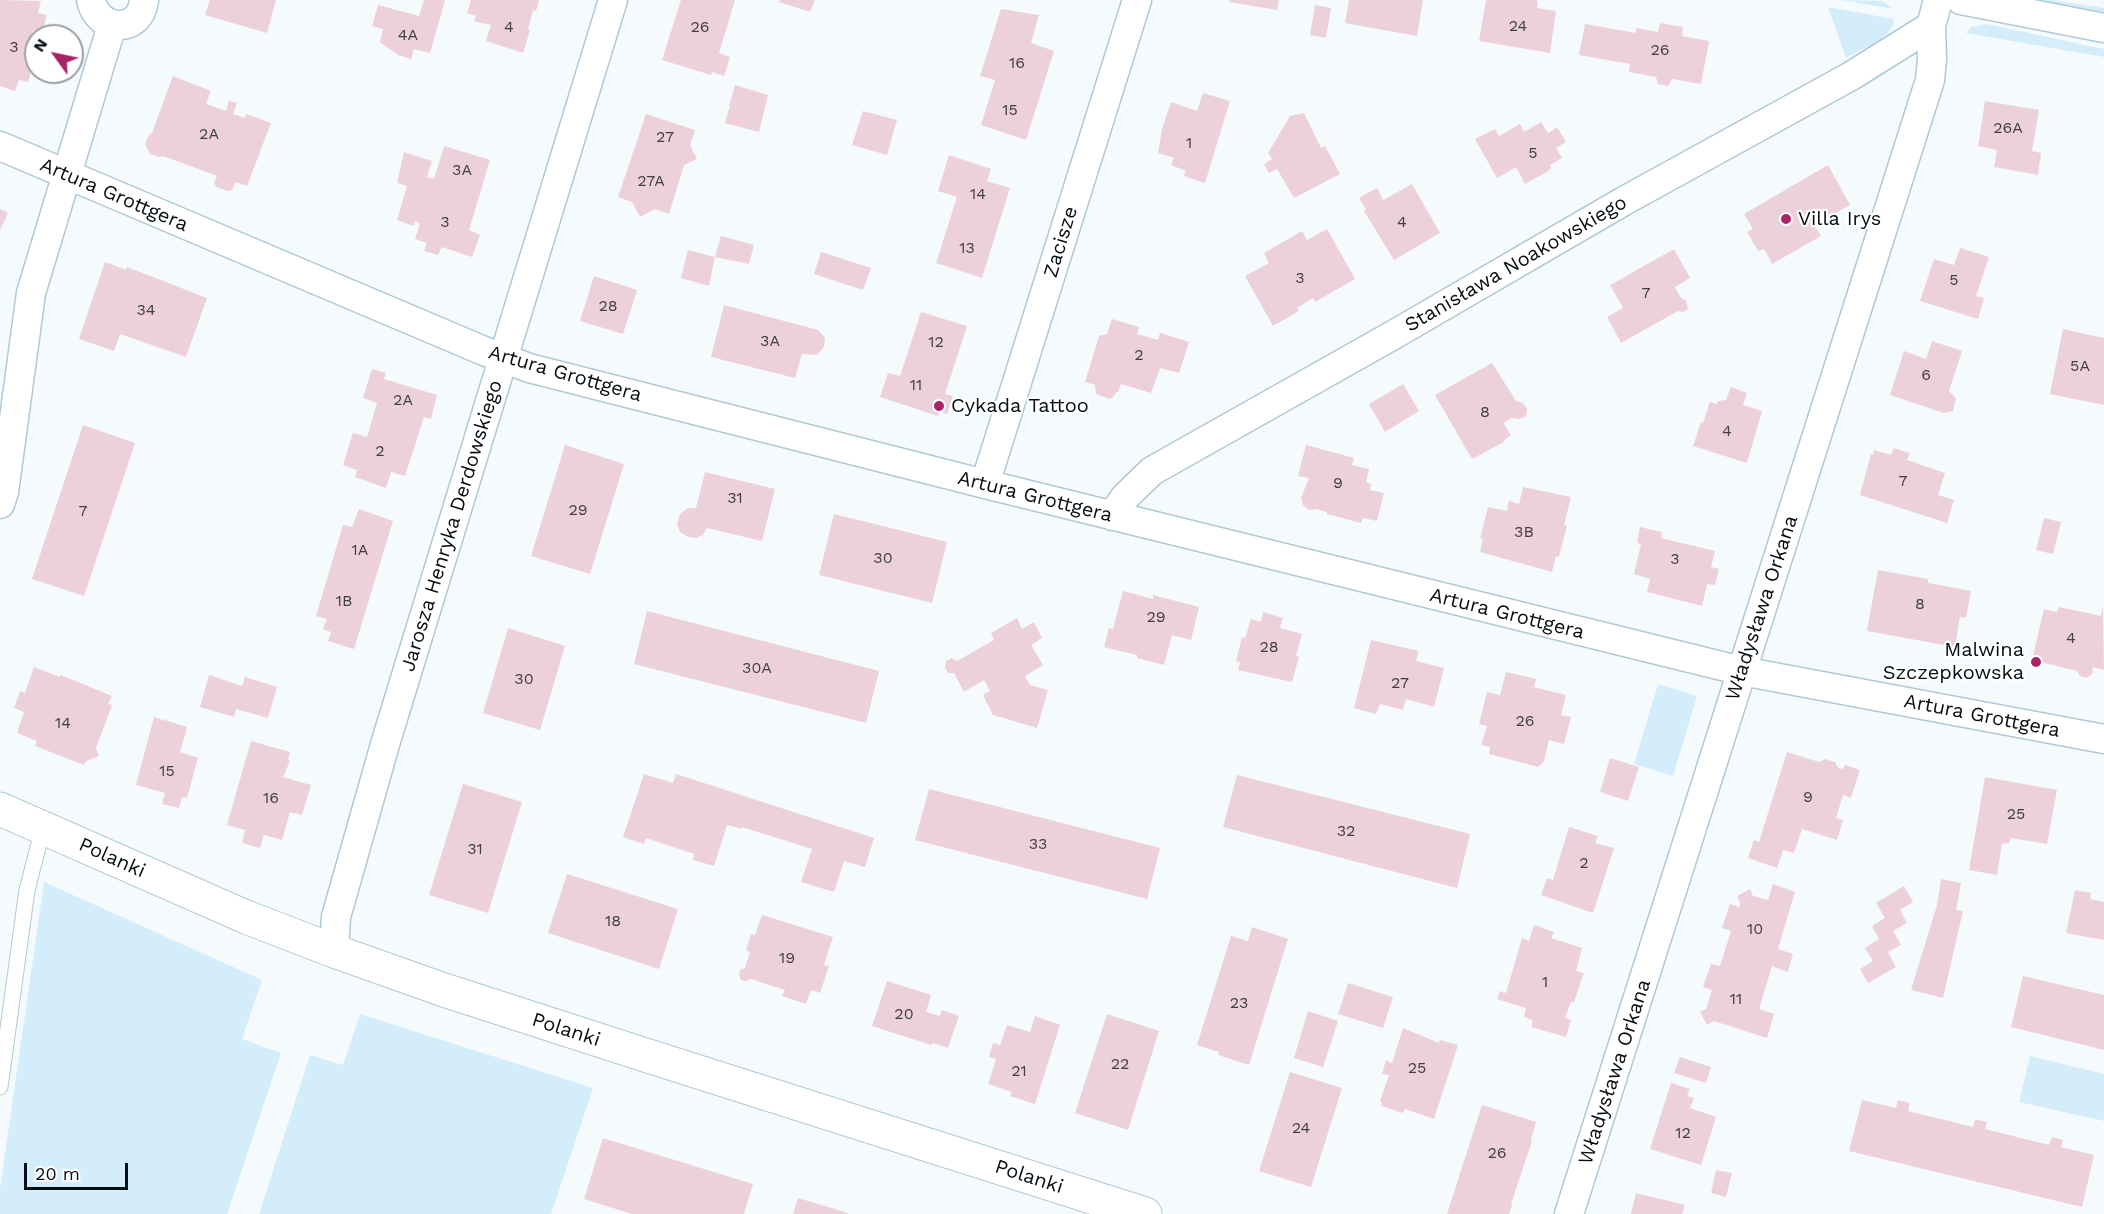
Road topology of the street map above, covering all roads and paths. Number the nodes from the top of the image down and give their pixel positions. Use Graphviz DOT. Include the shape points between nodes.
graph roads {
  1 [pos="91,0"];
  2 [pos="144,0"];
  3 [pos="613,0"];
  4 [pos="1137,0"];
  5 [pos="1961,0"];
  6 [pos="1934,13"];
  7 [pos="112,25"];
  8 [pos="2104,28"];
  9 [pos="0,146"];
  10 [pos="68,176"];
  11 [pos="503,358"];
  12 [pos="985,484"];
  13 [pos="0,504"];
  14 [pos="1112,516"];
  15 [pos="1743,671"];
  16 [pos="2104,739"];
  17 [pos="0,809"];
  18 [pos="43,828"];
  19 [pos="334,951"];
  20 [pos="0,1087"];
  21 [pos="1132,1212"];
  22 [pos="1569,1214"];
  1 -- 7 [label="street" via="97,16"];
  2 -- 7 [label="street" via="137,18"];
  3 -- 11 [label="street, Jarosza Henryka Derdowskiego"];
  4 -- 12 [label="street, Zacisze"];
  5 -- 8 [label="street"];
  6 -- 14 [label="street, Stanisława Noakowskiego" via="1851,76 1152,471"];
  6 -- 15 [label="street, Władysława Orkana" via="1930,80"];
  7 -- 10 [label="street"];
  9 -- 10 [label="street, Artura Grottgera"];
  10 -- 11 [label="street, Artura Grottgera"];
  10 -- 13 [label="street" via="31,293"];
  11 -- 12 [label="street, Artura Grottgera" via="540,371"];
  11 -- 19 [label="street, Jarosza Henryka Derdowskiego" via="386,741 336,917"];
  12 -- 14 [label="street, Artura Grottgera"];
  14 -- 15 [label="street, Artura Grottgera"];
  15 -- 16 [label="street, Artura Grottgera"];
  15 -- 22 [label="street, Władysława Orkana"];
  17 -- 18 [label="street, Polanki"];
  18 -- 19 [label="street, Polanki"];
  18 -- 20 [label="lane" via="27,890"];
  19 -- 21 [label="street, Polanki"];
}
